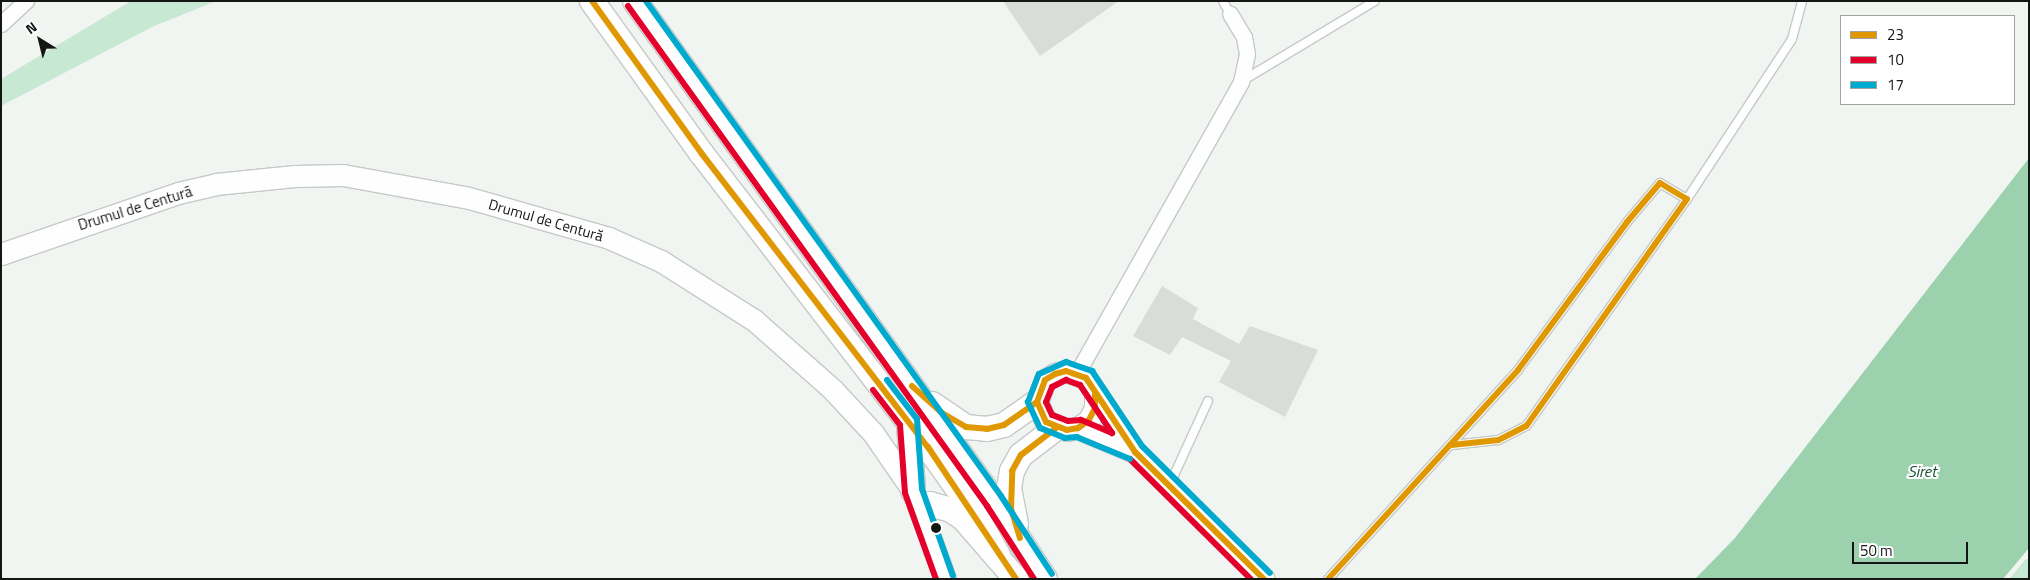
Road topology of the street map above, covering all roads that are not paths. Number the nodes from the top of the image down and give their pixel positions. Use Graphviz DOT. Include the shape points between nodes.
graph roads {
  1 [pos="26,1"];
  2 [pos="592,1"];
  3 [pos="635,1"];
  4 [pos="1375,1"];
  5 [pos="1802,1"];
  6 [pos="1226,8"];
  7 [pos="1,24"];
  8 [pos="1241,82"];
  9 [pos="1687,199"];
  10 [pos="1,254"];
  11 [pos="1077,373"];
  12 [pos="912,386"];
  13 [pos="1096,394"];
  14 [pos="1208,401"];
  15 [pos="1037,402"];
  16 [pos="909,422"];
  17 [pos="1067,428"];
  18 [pos="1452,445"];
  19 [pos="1135,452"];
  20 [pos="1169,486"];
  21 [pos="917,498"];
  22 [pos="1020,538"];
  23 [pos="998,555"];
  24 [pos="945,579"];
  25 [pos="1016,579"];
  26 [pos="1045,579"];
  27 [pos="1264,579"];
  28 [pos="1328,579"];
  1 -- 7 [label="street"];
  2 -- 16 [label="main road" via="702,154"];
  3 -- 12 [label="main road"];
  4 -- 8 [label="lane"];
  5 -- 9 [label="lane" via="1792,39"];
  6 -- 8 [label="street" via="1244,37 1247,54"];
  8 -- 11 [label="street"];
  9 -- 18 [label="lane" via="1526,426 1498,440"];
  9 -- 18 [label="lane" via="1660,183 1627,222 1518,370"];
  10 -- 21 [label="street, Drumul de Centură" via="178,193 216,184 295,176 343,175 469,198 550,219 609,238 661,261 754,320 833,390 873,433"];
  11 -- 13 [label="street" via="1092,385"];
  11 -- 15 [label="street" via="1066,371 1045,380"];
  12 -- 15 [label="main road" via="942,413 966,427 987,429 1004,425"];
  12 -- 22 [label="main road"];
  13 -- 17 [label="street" via="1095,408 1089,420"];
  13 -- 19 [label="street"];
  14 -- 20 [label="lane"];
  15 -- 17 [label="street" via="1040,413"];
  16 -- 21 [label="main road"];
  16 -- 23 [label="main road" via="974,512"];
  17 -- 19 [label="street"];
  17 -- 22 [label="main road" via="1020,455 1012,471 1011,509"];
  18 -- 28 [label="lane"];
  19 -- 20 [label="street"];
  20 -- 27 [label="street"];
  21 -- 23 [label="main road" via="951,510"];
  21 -- 24 [label="street, Drumul de Centură"];
  22 -- 26 [label="main road"];
  23 -- 25 [label="main road"];
}
